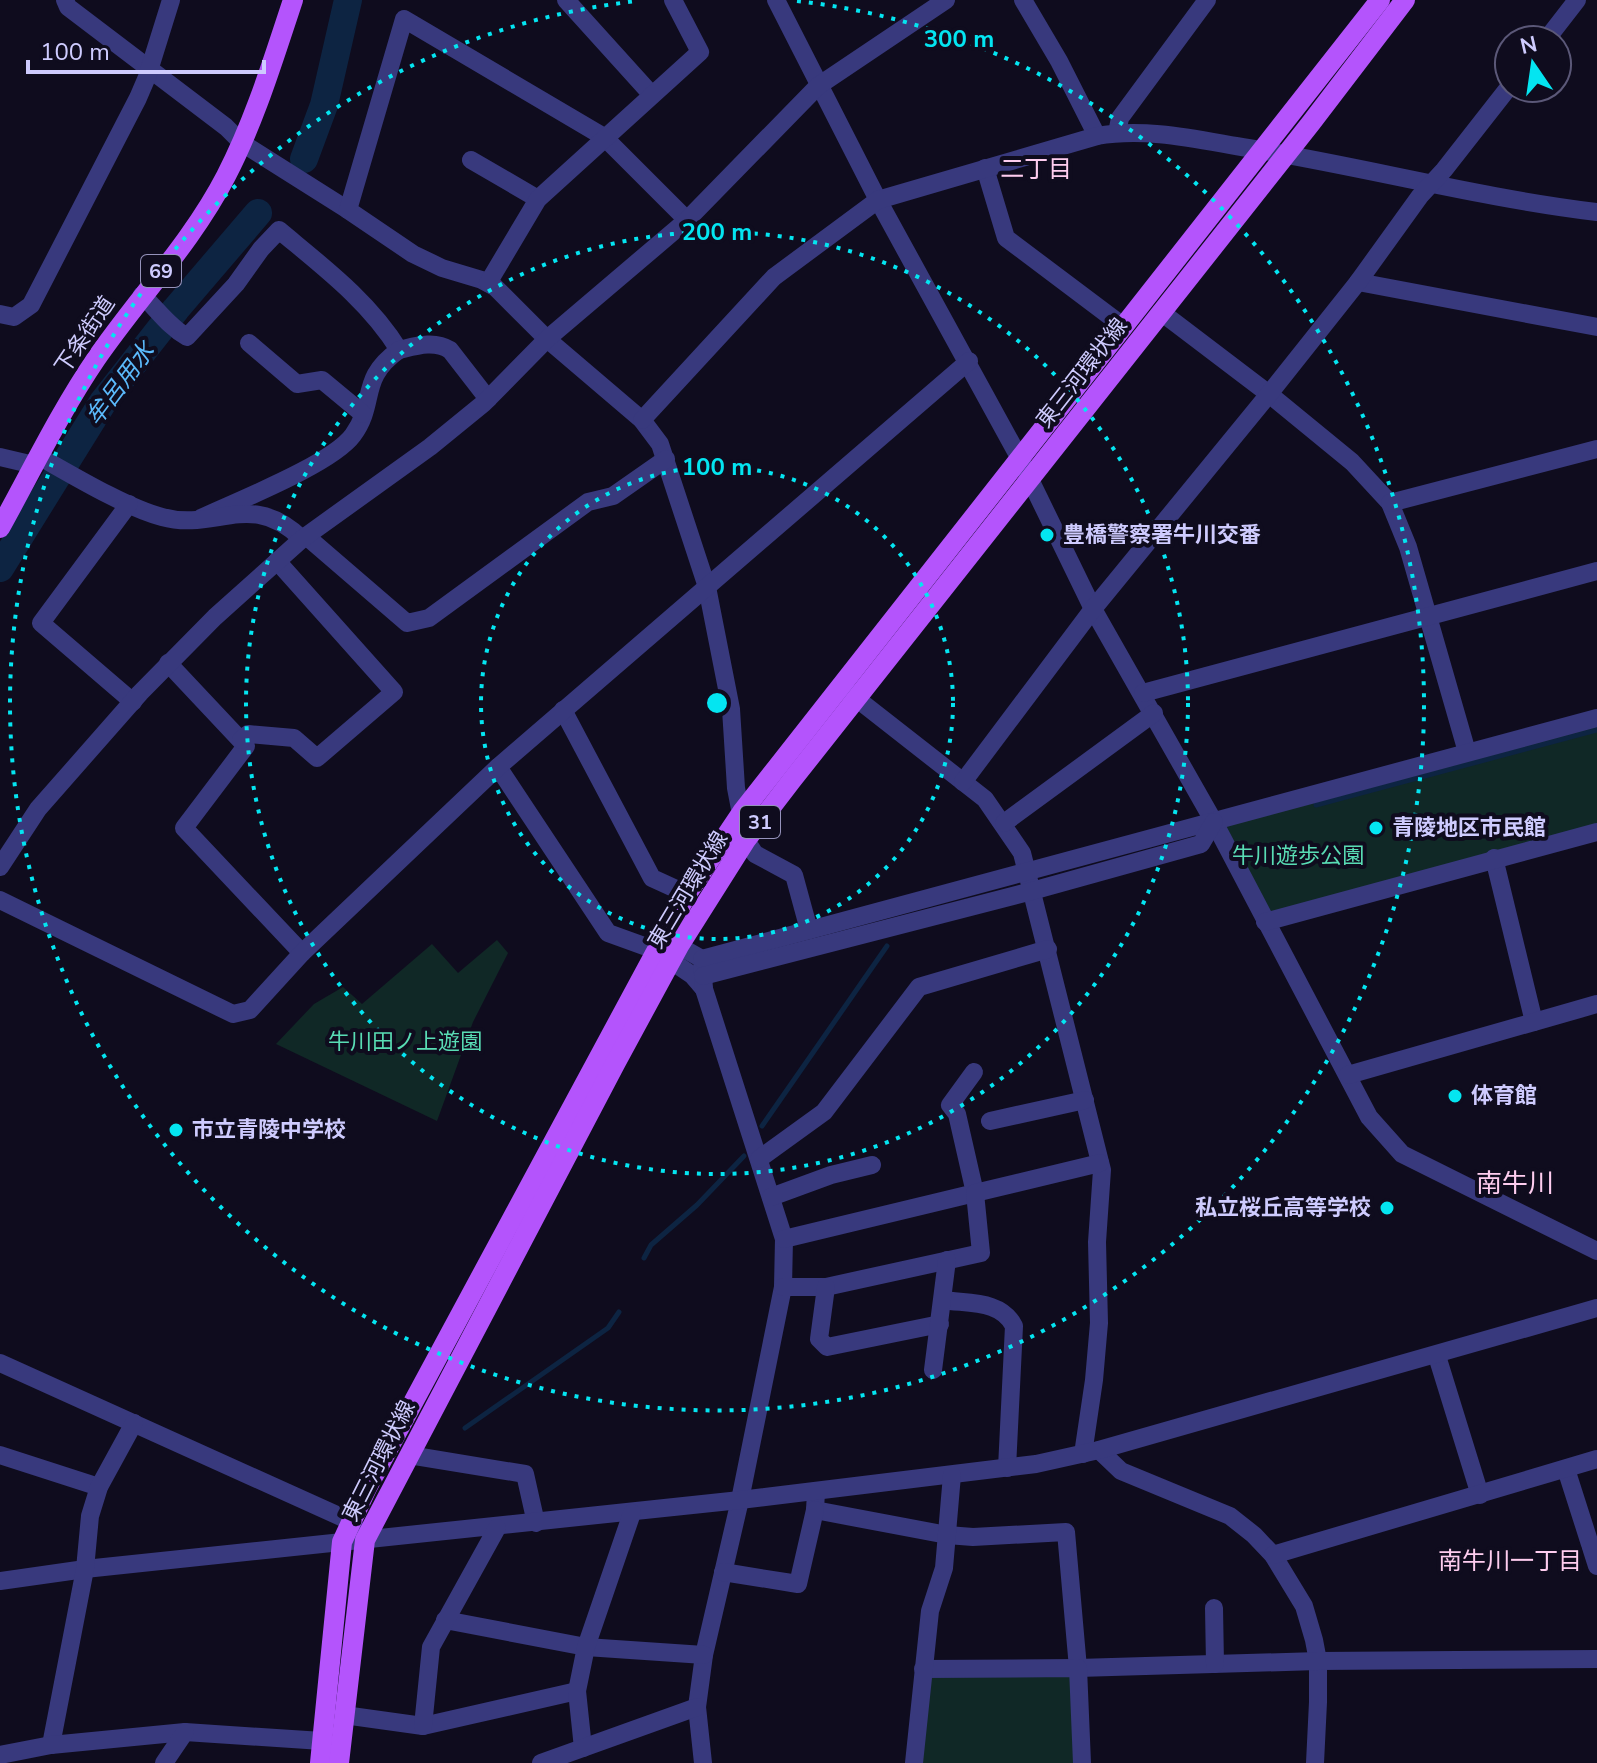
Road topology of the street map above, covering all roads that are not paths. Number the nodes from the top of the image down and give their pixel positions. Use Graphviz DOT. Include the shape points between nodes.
graph roads {
  1 [pos="65,0"];
  2 [pos="171,0"];
  3 [pos="293,0"];
  4 [pos="410,0"];
  5 [pos="566,0"];
  6 [pos="673,0"];
  7 [pos="776,0"];
  8 [pos="946,0"];
  9 [pos="1023,0"];
  10 [pos="1207,0"];
  11 [pos="1380,0"];
  12 [pos="1405,0"];
  13 [pos="1577,0"];
  14 [pos="404,19"];
  15 [pos="1558,24"];
  16 [pos="149,73"];
  17 [pos="818,86"];
  18 [pos="651,94"];
  19 [pos="1495,104"];
  20 [pos="1117,133"];
  21 [pos="1097,136"];
  22 [pos="604,137"];
  23 [pos="242,143"];
  24 [pos="1264,150"];
  25 [pos="1286,154"];
  26 [pos="471,160"];
  27 [pos="985,168"];
  28 [pos="1431,184"];
  29 [pos="538,199"];
  30 [pos="878,200"];
  31 [pos="348,210"];
  32 [pos="1597,212"];
  33 [pos="687,220"];
  34 [pos="1358,282"];
  35 [pos="488,283"];
  36 [pos="142,295"];
  37 [pos="1161,312"];
  38 [pos="0,314"];
  39 [pos="1123,326"];
  40 [pos="1597,327"];
  41 [pos="547,339"];
  42 [pos="249,343"];
  43 [pos="399,350"];
  44 [pos="969,361"];
  45 [pos="1269,394"];
  46 [pos="488,399"];
  47 [pos="363,414"];
  48 [pos="642,420"];
  49 [pos="1597,449"];
  50 [pos="0,457"];
  51 [pos="666,459"];
  52 [pos="1020,459"];
  53 [pos="42,462"];
  54 [pos="1030,478"];
  55 [pos="1390,503"];
  56 [pos="129,504"];
  57 [pos="201,518"];
  58 [pos="0,528"];
  59 [pos="304,538"];
  60 [pos="277,561"];
  61 [pos="1597,571"];
  62 [pos="707,587"];
  63 [pos="1093,609"];
  64 [pos="1429,616"];
  65 [pos="168,663"];
  66 [pos="848,692"];
  67 [pos="1143,693"];
  68 [pos="133,702"];
  69 [pos="563,710"];
  70 [pos="1154,713"];
  71 [pos="1597,718"];
  72 [pos="241,740"];
  73 [pos="1467,752"];
  74 [pos="498,767"];
  75 [pos="963,782"];
  76 [pos="742,812"];
  77 [pos="1214,822"];
  78 [pos="1004,823"];
  79 [pos="1597,832"];
  80 [pos="746,840"];
  81 [pos="1494,858"];
  82 [pos="0,867"];
  83 [pos="1029,882"];
  84 [pos="687,894"];
  85 [pos="0,900"];
  86 [pos="1265,922"];
  87 [pos="809,930"];
  88 [pos="1048,949"];
  89 [pos="655,950"];
  90 [pos="302,953"];
  91 [pos="675,955"];
  92 [pos="703,975"];
  93 [pos="1597,1004"];
  94 [pos="1534,1022"];
  95 [pos="974,1072"];
  96 [pos="1348,1075"];
  97 [pos="1085,1100"];
  98 [pos="990,1121"];
  99 [pos="759,1159"];
  100 [pos="1100,1163"];
  101 [pos="872,1165"];
  102 [pos="975,1193"];
  103 [pos="771,1197"];
  104 [pos="784,1239"];
  105 [pos="1597,1251"];
  106 [pos="947,1260"];
  107 [pos="783,1287"];
  108 [pos="826,1287"];
  109 [pos="943,1300"];
  110 [pos="1597,1308"];
  111 [pos="940,1324"];
  112 [pos="1437,1356"];
  113 [pos="0,1363"];
  114 [pos="933,1370"];
  115 [pos="134,1423"];
  116 [pos="1091,1452"];
  117 [pos="0,1455"];
  118 [pos="409,1455"];
  119 [pos="1597,1459"];
  120 [pos="1007,1468"];
  121 [pos="1566,1469"];
  122 [pos="952,1475"];
  123 [pos="99,1487"];
  124 [pos="1480,1495"];
  125 [pos="740,1500"];
  126 [pos="815,1501"];
  127 [pos="632,1513"];
  128 [pos="350,1521"];
  129 [pos="536,1523"];
  130 [pos="497,1528"];
  131 [pos="947,1535"];
  132 [pos="365,1540"];
  133 [pos="342,1542"];
  134 [pos="1273,1555"];
  135 [pos="1597,1566"];
  136 [pos="85,1569"];
  137 [pos="723,1572"];
  138 [pos="0,1581"];
  139 [pos="1214,1608"];
  140 [pos="445,1620"];
  141 [pos="586,1647"];
  142 [pos="704,1655"];
  143 [pos="1597,1659"];
  144 [pos="1318,1661"];
  145 [pos="1215,1664"];
  146 [pos="1078,1668"];
  147 [pos="923,1669"];
  148 [pos="577,1691"];
  149 [pos="697,1707"];
  150 [pos="344,1715"];
  151 [pos="423,1726"];
  152 [pos="185,1732"];
  153 [pos="322,1741"];
  154 [pos="51,1745"];
  155 [pos="583,1748"];
  156 [pos="0,1755"];
  157 [pos="164,1763"];
  158 [pos="320,1763"];
  159 [pos="339,1763"];
  160 [pos="541,1763"];
  161 [pos="703,1763"];
  162 [pos="914,1763"];
  163 [pos="1082,1763"];
  164 [pos="1315,1763"];
  1 -- 16 [label="street"];
  2 -- 16 [label="street"];
  3 -- 23 [label="main road, 下条街道 / 69"];
  4 -- 14 [label="street"];
  5 -- 18 [label="street"];
  6 -- 18 [label="street" via="700,52"];
  7 -- 17 [label="street"];
  8 -- 17 [label="street"];
  9 -- 21 [label="street"];
  10 -- 20 [label="street" via="1120,118"];
  11 -- 24 [label="main road, 東三河環状線 / 31"];
  12 -- 25 [label="main road, 東三河環状線 / 31"];
  13 -- 15 [label="street"];
  14 -- 22 [label="street"];
  14 -- 31 [label="street"];
  16 -- 23 [label="street"];
  16 -- 38 [label="street" via="31,305 14,317"];
  17 -- 30 [label="street"];
  17 -- 33 [label="street"];
  18 -- 22 [label="street"];
  19 -- 28 [label="street"];
  20 -- 21 [label="street"];
  20 -- 24 [label="street"];
  21 -- 27 [label="street"];
  22 -- 29 [label="street"];
  22 -- 33 [label="street"];
  23 -- 31 [label="street"];
  23 -- 36 [label="main road, 下条街道 / 69" via="197,224"];
  24 -- 25 [label="street"];
  24 -- 39 [label="main road, 東三河環状線 / 31"];
  25 -- 28 [label="street"];
  25 -- 37 [label="main road, 東三河環状線 / 31"];
  26 -- 29 [label="street"];
  27 -- 30 [label="street"];
  27 -- 39 [label="street" via="1006,238"];
  28 -- 32 [label="street"];
  28 -- 34 [label="street"];
  29 -- 35 [label="street"];
  30 -- 44 [label="street"];
  30 -- 48 [label="street" via="774,277"];
  31 -- 35 [label="street" via="413,254"];
  33 -- 41 [label="street"];
  34 -- 40 [label="street"];
  34 -- 45 [label="street"];
  35 -- 41 [label="street"];
  36 -- 43 [label="street" via="187,337 279,230 367,308"];
  36 -- 53 [label="main road, 下条街道 / 69" via="78,387"];
  37 -- 45 [label="street"];
  37 -- 54 [label="main road, 東三河環状線 / 31"];
  39 -- 52 [label="main road, 東三河環状線 / 31"];
  41 -- 46 [label="street"];
  41 -- 48 [label="street"];
  42 -- 47 [label="street" via="297,384 322,380"];
  43 -- 46 [label="street" via="442,345"];
  43 -- 47 [label="street" via="377,370"];
  44 -- 52 [label="street"];
  44 -- 62 [label="street"];
  45 -- 55 [label="street" via="1352,462"];
  45 -- 63 [label="street"];
  46 -- 59 [label="street"];
  47 -- 57 [label="street" via="340,449"];
  48 -- 51 [label="street"];
  49 -- 55 [label="street"];
  50 -- 53 [label="street"];
  51 -- 59 [label="street" via="613,496 588,502 429,618 407,623"];
  51 -- 62 [label="street"];
  52 -- 54 [label="street"];
  52 -- 66 [label="main road, 東三河環状線 / 31"];
  53 -- 56 [label="street"];
  53 -- 58 [label="main road, 下条街道 / 69"];
  54 -- 63 [label="street"];
  54 -- 66 [label="main road, 東三河環状線 / 31"];
  55 -- 64 [label="street"];
  56 -- 57 [label="street" via="180,521"];
  56 -- 68 [label="street" via="41,623"];
  57 -- 59 [label="street" via="267,515"];
  59 -- 60 [label="street"];
  60 -- 65 [label="street"];
  60 -- 72 [label="street" via="394,692 317,758 294,738 248,734"];
  61 -- 64 [label="street"];
  62 -- 69 [label="street"];
  62 -- 76 [label="street" via="731,709"];
  63 -- 67 [label="street"];
  63 -- 75 [label="street"];
  64 -- 67 [label="street"];
  64 -- 73 [label="street"];
  65 -- 68 [label="street"];
  65 -- 72 [label="street"];
  66 -- 75 [label="street"];
  66 -- 76 [label="main road, 東三河環状線 / 31"];
  66 -- 80 [label="main road, 東三河環状線 / 31"];
  67 -- 70 [label="street"];
  68 -- 82 [label="street" via="38,809"];
  69 -- 74 [label="street"];
  69 -- 84 [label="street" via="652,878"];
  70 -- 77 [label="street"];
  70 -- 78 [label="street"];
  71 -- 73 [label="street"];
  72 -- 90 [label="street" via="246,746 184,828"];
  73 -- 77 [label="street"];
  74 -- 89 [label="street" via="608,933"];
  74 -- 90 [label="street"];
  75 -- 78 [label="street"];
  76 -- 80 [label="street"];
  76 -- 84 [label="main road, 東三河環状線 / 31"];
  77 -- 83 [label="street"];
  77 -- 86 [label="street"];
  78 -- 83 [label="street" via="1022,853"];
  79 -- 81 [label="street"];
  80 -- 87 [label="street" via="755,854 794,875"];
  80 -- 91 [label="main road, 東三河環状線 / 31"];
  81 -- 86 [label="street"];
  81 -- 94 [label="street"];
  83 -- 87 [label="street"];
  83 -- 88 [label="street"];
  83 -- 92 [label="street"];
  84 -- 89 [label="main road, 東三河環状線 / 31"];
  85 -- 90 [label="street" via="233,1014 250,1010"];
  86 -- 96 [label="street"];
  87 -- 92 [label="street"];
  88 -- 97 [label="street"];
  88 -- 99 [label="street" via="919,987 824,1112"];
  89 -- 91 [label="street"];
  89 -- 128 [label="main road, 東三河環状線 / 31"];
  91 -- 92 [label="street"];
  91 -- 92 [label="street" via="692,975"];
  91 -- 118 [label="main road, 東三河環状線 / 31"];
  92 -- 99 [label="street"];
  93 -- 94 [label="street"];
  94 -- 96 [label="street"];
  95 -- 102 [label="street" via="950,1105 957,1114"];
  96 -- 105 [label="street" via="1369,1117 1402,1154"];
  97 -- 98 [label="street"];
  97 -- 100 [label="street"];
  99 -- 103 [label="street"];
  100 -- 102 [label="street"];
  100 -- 116 [label="street"];
  101 -- 103 [label="street"];
  102 -- 104 [label="street"];
  102 -- 106 [label="street" via="981,1253"];
  103 -- 104 [label="street"];
  104 -- 107 [label="street"];
  106 -- 108 [label="street"];
  106 -- 109 [label="street"];
  107 -- 108 [label="street"];
  107 -- 125 [label="street"];
  108 -- 111 [label="street" via="819,1339 827,1347"];
  109 -- 111 [label="street"];
  109 -- 120 [label="street" via="999,1308 1014,1326"];
  110 -- 112 [label="street"];
  111 -- 114 [label="street"];
  112 -- 116 [label="street"];
  112 -- 124 [label="street"];
  113 -- 115 [label="street"];
  115 -- 123 [label="street"];
  115 -- 128 [label="street"];
  116 -- 120 [label="street"];
  116 -- 134 [label="street" via="1121,1471 1230,1516"];
  117 -- 123 [label="street"];
  118 -- 129 [label="street" via="525,1474"];
  118 -- 132 [label="main road, 東三河環状線 / 31"];
  119 -- 121 [label="street"];
  120 -- 122 [label="street"];
  121 -- 124 [label="street"];
  121 -- 135 [label="street"];
  122 -- 126 [label="street"];
  122 -- 131 [label="street"];
  123 -- 136 [label="street"];
  124 -- 134 [label="street"];
  125 -- 126 [label="street"];
  125 -- 127 [label="street"];
  125 -- 137 [label="street"];
  126 -- 131 [label="street"];
  126 -- 137 [label="street" via="798,1584"];
  127 -- 129 [label="street"];
  127 -- 141 [label="street"];
  128 -- 132 [label="street"];
  128 -- 133 [label="main road, 東三河環状線 / 31"];
  129 -- 130 [label="street"];
  130 -- 132 [label="street"];
  130 -- 140 [label="street"];
  131 -- 146 [label="street" via="1066,1532"];
  131 -- 147 [label="street"];
  132 -- 133 [label="street"];
  132 -- 150 [label="main road, 東三河環状線 / 31"];
  133 -- 136 [label="street"];
  133 -- 153 [label="main road, 東三河環状線 / 31"];
  134 -- 144 [label="street" via="1304,1606"];
  136 -- 138 [label="street"];
  136 -- 154 [label="street"];
  137 -- 142 [label="street"];
  139 -- 145 [label="street"];
  140 -- 141 [label="street"];
  140 -- 151 [label="street" via="431,1647"];
  141 -- 142 [label="street"];
  141 -- 148 [label="street"];
  142 -- 149 [label="street"];
  143 -- 144 [label="street"];
  144 -- 145 [label="street"];
  144 -- 164 [label="street"];
  145 -- 146 [label="street"];
  146 -- 147 [label="street"];
  146 -- 163 [label="street"];
  147 -- 162 [label="street"];
  148 -- 151 [label="street"];
  148 -- 155 [label="street"];
  149 -- 155 [label="street"];
  149 -- 161 [label="street"];
  150 -- 151 [label="street"];
  150 -- 159 [label="main road, 東三河環状線 / 31"];
  152 -- 153 [label="street"];
  152 -- 154 [label="street"];
  152 -- 157 [label="street"];
  153 -- 158 [label="main road, 東三河環状線 / 31"];
  154 -- 156 [label="street"];
  155 -- 160 [label="street"];
}
